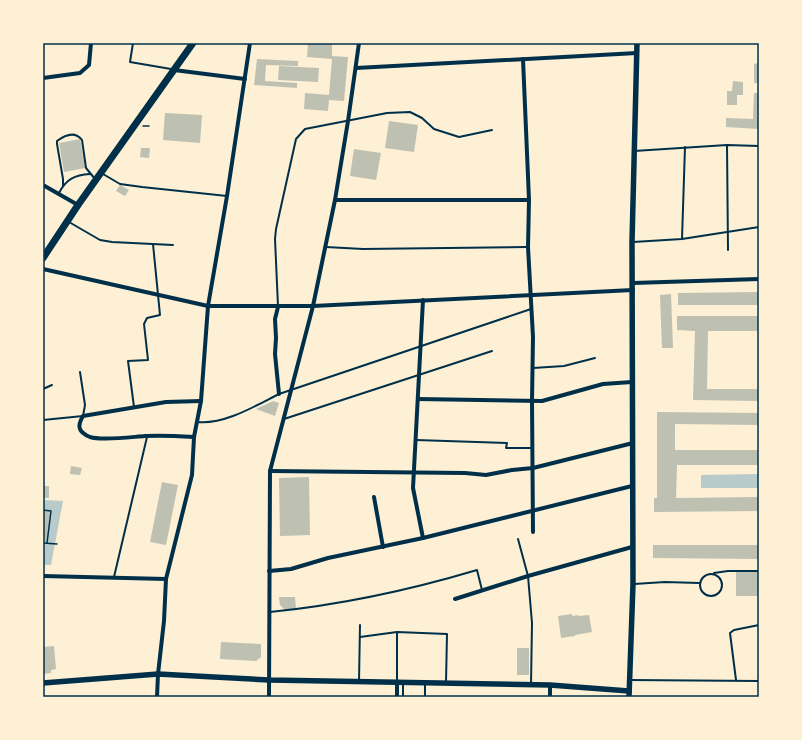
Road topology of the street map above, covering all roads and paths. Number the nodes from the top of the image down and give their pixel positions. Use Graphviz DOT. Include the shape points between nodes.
graph roads {
  1 [pos="91,43"];
  2 [pos="133,43"];
  3 [pos="193,43"];
  4 [pos="250,43"];
  5 [pos="359,43"];
  6 [pos="637,43"];
  7 [pos="637,53"];
  8 [pos="523,59"];
  9 [pos="356,68"];
  10 [pos="174,70"];
  11 [pos="43,78"];
  12 [pos="245,79"];
  13 [pos="348,121"];
  14 [pos="492,130"];
  15 [pos="727,145"];
  16 [pos="759,146"];
  17 [pos="685,147"];
  18 [pos="634,150"];
  19 [pos="102,173"];
  20 [pos="90,174"];
  21 [pos="97,181"];
  22 [pos="43,184"];
  23 [pos="63,186"];
  24 [pos="59,193"];
  25 [pos="227,196"];
  26 [pos="335,200"];
  27 [pos="529,200"];
  28 [pos="78,206"];
  29 [pos="68,221"];
  30 [pos="759,227"];
  31 [pos="727,231"];
  32 [pos="682,239"];
  33 [pos="632,242"];
  34 [pos="153,244"];
  35 [pos="173,245"];
  36 [pos="325,247"];
  37 [pos="528,247"];
  38 [pos="728,250"];
  39 [pos="43,258"];
  40 [pos="43,270"];
  41 [pos="759,278"];
  42 [pos="633,283"];
  43 [pos="633,290"];
  44 [pos="158,296"];
  45 [pos="530,296"];
  46 [pos="423,300"];
  47 [pos="208,306"];
  48 [pos="313,306"];
  49 [pos="278,307"];
  50 [pos="532,309"];
  51 [pos="421,347"];
  52 [pos="492,351"];
  53 [pos="595,358"];
  54 [pos="532,368"];
  55 [pos="80,372"];
  56 [pos="419,375"];
  57 [pos="632,382"];
  58 [pos="52,385"];
  59 [pos="43,389"];
  60 [pos="292,390"];
  61 [pos="279,394"];
  62 [pos="418,399"];
  63 [pos="201,400"];
  64 [pos="532,401"];
  65 [pos="134,407"];
  66 [pos="83,416"];
  67 [pos="284,419"];
  68 [pos="43,420"];
  69 [pos="197,422"];
  70 [pos="147,436"];
  71 [pos="194,437"];
  72 [pos="416,440"];
  73 [pos="633,443"];
  74 [pos="532,448"];
  75 [pos="532,468"];
  76 [pos="270,471"];
  77 [pos="414,473"];
  78 [pos="632,486"];
  79 [pos="374,497"];
  80 [pos="43,510"];
  81 [pos="534,510"];
  82 [pos="533,532"];
  83 [pos="423,538"];
  84 [pos="518,539"];
  85 [pos="43,543"];
  86 [pos="47,543"];
  87 [pos="57,544"];
  88 [pos="383,546"];
  89 [pos="632,546"];
  90 [pos="269,571"];
  91 [pos="759,571"];
  92 [pos="711,574"];
  93 [pos="43,576"];
  94 [pos="528,576"];
  95 [pos="114,578"];
  96 [pos="166,579"];
  97 [pos="700,583"];
  98 [pos="633,584"];
  99 [pos="483,591"];
  100 [pos="455,599"];
  101 [pos="269,612"];
  102 [pos="360,625"];
  103 [pos="759,625"];
  104 [pos="396,632"];
  105 [pos="360,637"];
  106 [pos="158,674"];
  107 [pos="269,680"];
  108 [pos="630,680"];
  109 [pos="736,680"];
  110 [pos="759,681"];
  111 [pos="359,682"];
  112 [pos="43,683"];
  113 [pos="400,683"];
  114 [pos="425,683"];
  115 [pos="446,683"];
  116 [pos="531,685"];
  117 [pos="550,686"];
  118 [pos="629,694"];
  119 [pos="157,697"];
  120 [pos="269,697"];
  121 [pos="398,697"];
  122 [pos="403,697"];
  123 [pos="424,697"];
  124 [pos="550,697"];
  1 -- 11 [label="street" via="89,65 80,73"];
  2 -- 10 [label="lane" via="130,62"];
  3 -- 10 [label="main road"];
  4 -- 12 [label="street"];
  5 -- 9 [label="street"];
  6 -- 7 [label="street"];
  7 -- 8 [label="street"];
  7 -- 18 [label="street"];
  8 -- 9 [label="street"];
  8 -- 27 [label="street"];
  9 -- 13 [label="street"];
  10 -- 12 [label="street"];
  10 -- 19 [label="main road"];
  12 -- 25 [label="street"];
  13 -- 14 [label="lane" via="387,113 410,112 422,118 434,129 459,137"];
  13 -- 26 [label="street"];
  13 -- 49 [label="lane" via="305,129 296,138 276,229"];
  15 -- 16 [label="lane"];
  15 -- 17 [label="lane"];
  15 -- 31 [label="lane"];
  17 -- 18 [label="lane"];
  17 -- 32 [label="lane"];
  18 -- 33 [label="street"];
  19 -- 21 [label="main road"];
  19 -- 25 [label="lane" via="120,184"];
  20 -- 21 [label="lane"];
  20 -- 23 [label="lane" via="78,174"];
  20 -- 23 [label="lane" via="86,168 80,137 63,136 56,144"];
  21 -- 28 [label="main road"];
  22 -- 24 [label="street"];
  23 -- 24 [label="lane"];
  24 -- 28 [label="street"];
  25 -- 47 [label="street"];
  26 -- 27 [label="street"];
  26 -- 36 [label="street"];
  27 -- 37 [label="street"];
  28 -- 29 [label="main road"];
  29 -- 34 [label="lane" via="100,240"];
  29 -- 39 [label="main road"];
  30 -- 31 [label="lane"];
  31 -- 32 [label="lane"];
  31 -- 38 [label="lane"];
  32 -- 33 [label="lane"];
  33 -- 42 [label="street"];
  34 -- 35 [label="lane"];
  34 -- 44 [label="lane"];
  36 -- 37 [label="lane" via="363,250"];
  36 -- 48 [label="street"];
  37 -- 45 [label="street"];
  40 -- 44 [label="street"];
  41 -- 42 [label="street"];
  42 -- 43 [label="street"];
  43 -- 45 [label="street"];
  43 -- 57 [label="street"];
  44 -- 47 [label="street"];
  44 -- 65 [label="lane" via="160,316 147,318 144,324 148,360 128,361"];
  45 -- 46 [label="street"];
  45 -- 50 [label="street"];
  46 -- 48 [label="street"];
  46 -- 51 [label="street"];
  47 -- 49 [label="street"];
  47 -- 63 [label="street"];
  48 -- 49 [label="street"];
  48 -- 60 [label="street"];
  49 -- 61 [label="street" via="275,320 275,354"];
  50 -- 51 [label="lane"];
  50 -- 54 [label="street"];
  51 -- 56 [label="street"];
  51 -- 60 [label="lane"];
  52 -- 56 [label="lane"];
  53 -- 54 [label="lane" via="564,366"];
  54 -- 64 [label="street"];
  55 -- 66 [label="lane" via="86,405"];
  56 -- 62 [label="street"];
  56 -- 67 [label="lane"];
  57 -- 64 [label="street" via="603,384 557,398"];
  57 -- 73 [label="street"];
  58 -- 59 [label="lane"];
  60 -- 61 [label="lane"];
  60 -- 67 [label="street"];
  61 -- 69 [label="lane" via="241,413 220,420"];
  62 -- 64 [label="street"];
  62 -- 72 [label="street"];
  63 -- 65 [label="street"];
  63 -- 69 [label="street"];
  64 -- 74 [label="street"];
  65 -- 66 [label="street"];
  66 -- 68 [label="lane"];
  66 -- 70 [label="street" via="79,428 89,436"];
  67 -- 76 [label="street"];
  69 -- 71 [label="street"];
  70 -- 71 [label="street"];
  70 -- 95 [label="lane"];
  71 -- 96 [label="street" via="192,475"];
  72 -- 74 [label="lane" via="507,443 506,448"];
  72 -- 77 [label="street"];
  73 -- 75 [label="street"];
  73 -- 78 [label="street"];
  74 -- 75 [label="street"];
  75 -- 77 [label="street" via="486,475"];
  75 -- 81 [label="street"];
  76 -- 77 [label="street"];
  76 -- 90 [label="street"];
  77 -- 83 [label="street" via="413,488"];
  78 -- 81 [label="street"];
  78 -- 89 [label="street"];
  79 -- 88 [label="street"];
  80 -- 86 [label="path" via="51,511"];
  81 -- 82 [label="street"];
  81 -- 83 [label="street"];
  83 -- 88 [label="street"];
  84 -- 94 [label="lane"];
  85 -- 86 [label="path"];
  86 -- 87 [label="path"];
  88 -- 90 [label="street" via="291,569"];
  89 -- 94 [label="street"];
  89 -- 98 [label="street"];
  90 -- 101 [label="street"];
  91 -- 92 [label="lane"];
  92 -- 97 [label="lane" via="702,577"];
  92 -- 97 [label="lane" via="722,581 722,588 718,594 705,595 700,590"];
  93 -- 95 [label="street"];
  94 -- 99 [label="street"];
  94 -- 116 [label="lane" via="532,623"];
  95 -- 96 [label="street"];
  96 -- 106 [label="street"];
  97 -- 98 [label="lane"];
  98 -- 108 [label="street"];
  99 -- 100 [label="street"];
  99 -- 101 [label="lane" via="477,570 433,583 328,605"];
  101 -- 107 [label="street"];
  102 -- 105 [label="lane"];
  103 -- 109 [label="lane" via="730,633"];
  104 -- 105 [label="lane"];
  104 -- 113 [label="lane"];
  104 -- 115 [label="lane" via="447,634"];
  105 -- 111 [label="lane"];
  106 -- 107 [label="street"];
  106 -- 112 [label="street"];
  106 -- 119 [label="street"];
  107 -- 111 [label="street"];
  107 -- 120 [label="street"];
  108 -- 109 [label="lane"];
  108 -- 118 [label="street"];
  109 -- 110 [label="lane"];
  111 -- 113 [label="street"];
  113 -- 114 [label="street"];
  113 -- 121 [label="street"];
  113 -- 122 [label="lane"];
  114 -- 115 [label="street"];
  114 -- 123 [label="lane"];
  115 -- 116 [label="street"];
  116 -- 117 [label="street"];
  117 -- 118 [label="street"];
  117 -- 124 [label="street"];
}
